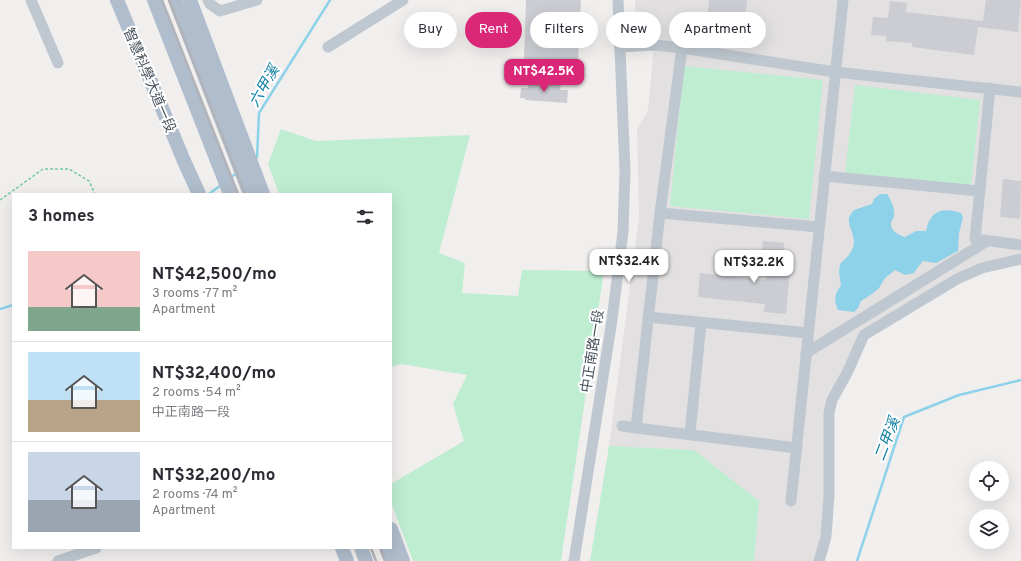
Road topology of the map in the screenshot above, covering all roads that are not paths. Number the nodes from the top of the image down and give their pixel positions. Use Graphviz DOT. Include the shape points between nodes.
graph roads {
  1 [pos="31,0"];
  2 [pos="117,0"];
  3 [pos="154,0"];
  4 [pos="175,0"];
  5 [pos="190,0"];
  6 [pos="208,0"];
  7 [pos="257,0"];
  8 [pos="403,0"];
  9 [pos="618,0"];
  10 [pos="843,0"];
  11 [pos="619,12"];
  12 [pos="328,47"];
  13 [pos="620,48"];
  14 [pos="682,48"];
  15 [pos="211,57"];
  16 [pos="58,63"];
  17 [pos="835,72"];
  18 [pos="990,88"];
  19 [pos="1021,92"];
  20 [pos="824,176"];
  21 [pos="257,191"];
  22 [pos="979,191"];
  23 [pos="199,193"];
  24 [pos="230,193"];
  25 [pos="660,213"];
  26 [pos="819,227"];
  27 [pos="987,241"];
  28 [pos="1021,245"];
  29 [pos="1021,259"];
  30 [pos="648,317"];
  31 [pos="701,323"];
  32 [pos="808,333"];
  33 [pos="806,353"];
  34 [pos="622,426"];
  35 [pos="636,428"];
  36 [pos="690,434"];
  37 [pos="797,448"];
  38 [pos="791,502"];
  39 [pos="392,532"];
  40 [pos="93,549"];
  41 [pos="342,549"];
  42 [pos="361,549"];
  43 [pos="388,549"];
  44 [pos="400,560"];
  45 [pos="58,561"];
  46 [pos="346,561"];
  47 [pos="366,561"];
  48 [pos="574,561"];
  49 [pos="819,561"];
  1 -- 16 [label="street"];
  2 -- 23 [label="main road, 智慧科學大道一段"];
  3 -- 24 [label="main road"];
  4 -- 15 [label="main road"];
  4 -- 21 [label="main road" via="227,133"];
  5 -- 15 [label="main road"];
  6 -- 7 [label="street" via="220,11"];
  8 -- 12 [label="street"];
  9 -- 11 [label="street, 中正南路一段"];
  10 -- 17 [label="street"];
  13 -- 48 [label="street, 中正南路一段" via="625,171 623,232 612,320"];
  14 -- 17 [label="street"];
  14 -- 25 [label="street"];
  15 -- 21 [label="main road" via="234,114"];
  17 -- 18 [label="street"];
  17 -- 20 [label="street"];
  18 -- 19 [label="street"];
  18 -- 22 [label="street"];
  20 -- 22 [label="street"];
  20 -- 26 [label="street"];
  22 -- 27 [label="street" via="975,240"];
  25 -- 26 [label="street"];
  25 -- 30 [label="street"];
  26 -- 32 [label="street"];
  27 -- 28 [label="street"];
  27 -- 33 [label="street"];
  29 -- 49 [label="street" via="982,268 957,279 864,335 832,400 829,413 829,495 826,537"];
  30 -- 31 [label="street"];
  30 -- 35 [label="street"];
  31 -- 32 [label="street"];
  31 -- 36 [label="street"];
  32 -- 33 [label="street"];
  33 -- 37 [label="street"];
  34 -- 35 [label="street"];
  35 -- 36 [label="street"];
  36 -- 37 [label="street"];
  37 -- 38 [label="street"];
  39 -- 44 [label="main road"];
  40 -- 45 [label="street"];
  41 -- 46 [label="main road"];
  42 -- 47 [label="main road"];
  43 -- 44 [label="main road"];
}
